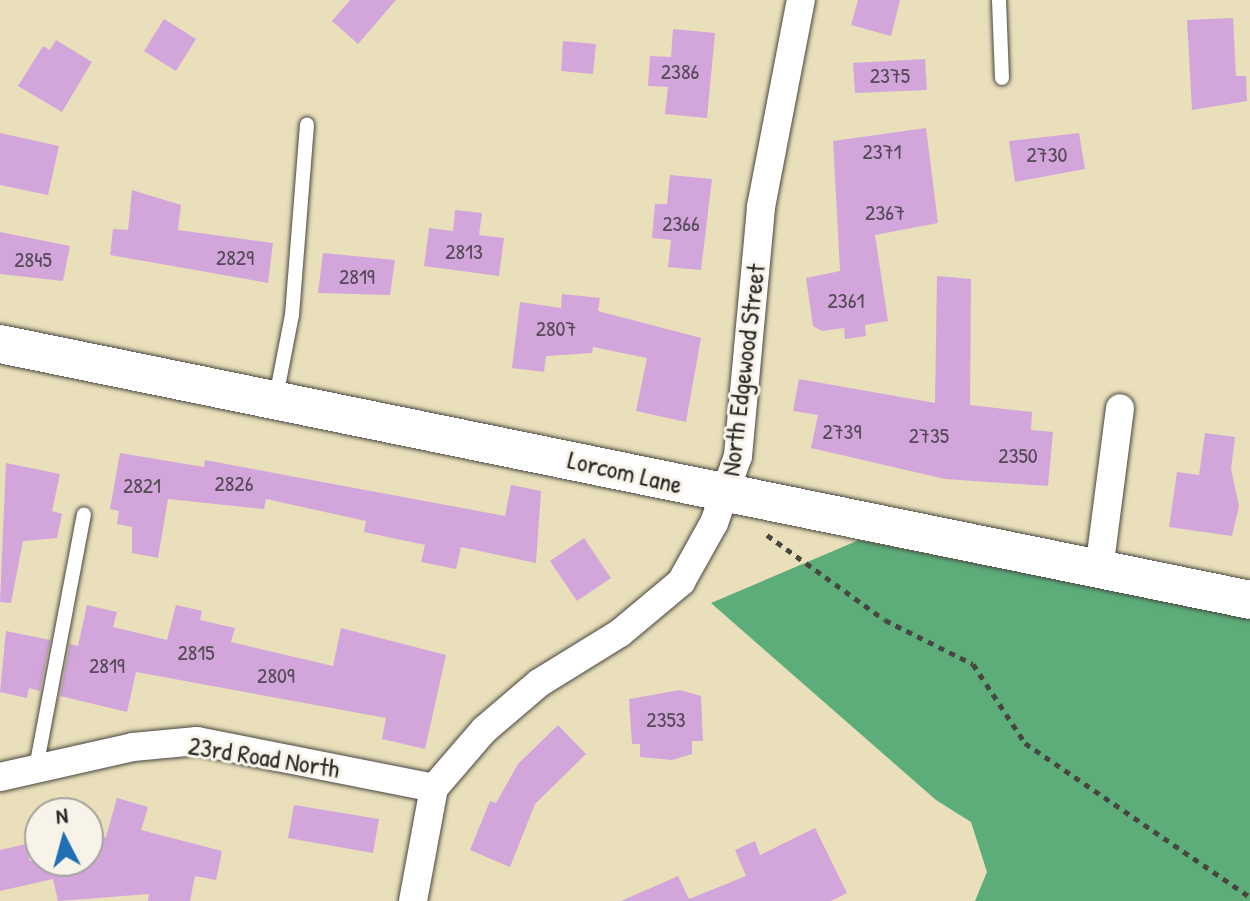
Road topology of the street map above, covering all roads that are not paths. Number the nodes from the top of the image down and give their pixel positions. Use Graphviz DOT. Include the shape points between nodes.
graph roads {
  1 [pos="801,0"];
  2 [pos="999,0"];
  3 [pos="1002,78"];
  4 [pos="307,125"];
  5 [pos="0,344"];
  6 [pos="276,397"];
  7 [pos="1120,408"];
  8 [pos="726,495"];
  9 [pos="84,515"];
  10 [pos="1099,570"];
  11 [pos="1250,600"];
  12 [pos="36,768"];
  13 [pos="0,777"];
  14 [pos="434,788"];
  15 [pos="413,901"];
  1 -- 8 [label="street, North Edgewood Street" via="768,160 738,456"];
  2 -- 3 [label="lane"];
  4 -- 6 [label="lane" via="292,315"];
  5 -- 6 [label="street, Lorcom Lane"];
  6 -- 8 [label="street, Lorcom Lane"];
  7 -- 10 [label="street"];
  8 -- 10 [label="street, Lorcom Lane"];
  8 -- 14 [label="street, North Edgewood Street" via="681,582 620,633 539,683 484,730"];
  9 -- 12 [label="lane"];
  10 -- 11 [label="street, Lorcom Lane"];
  12 -- 13 [label="street, 23rd Road North"];
  12 -- 14 [label="street, 23rd Road North" via="197,741"];
  14 -- 15 [label="street"];
}
